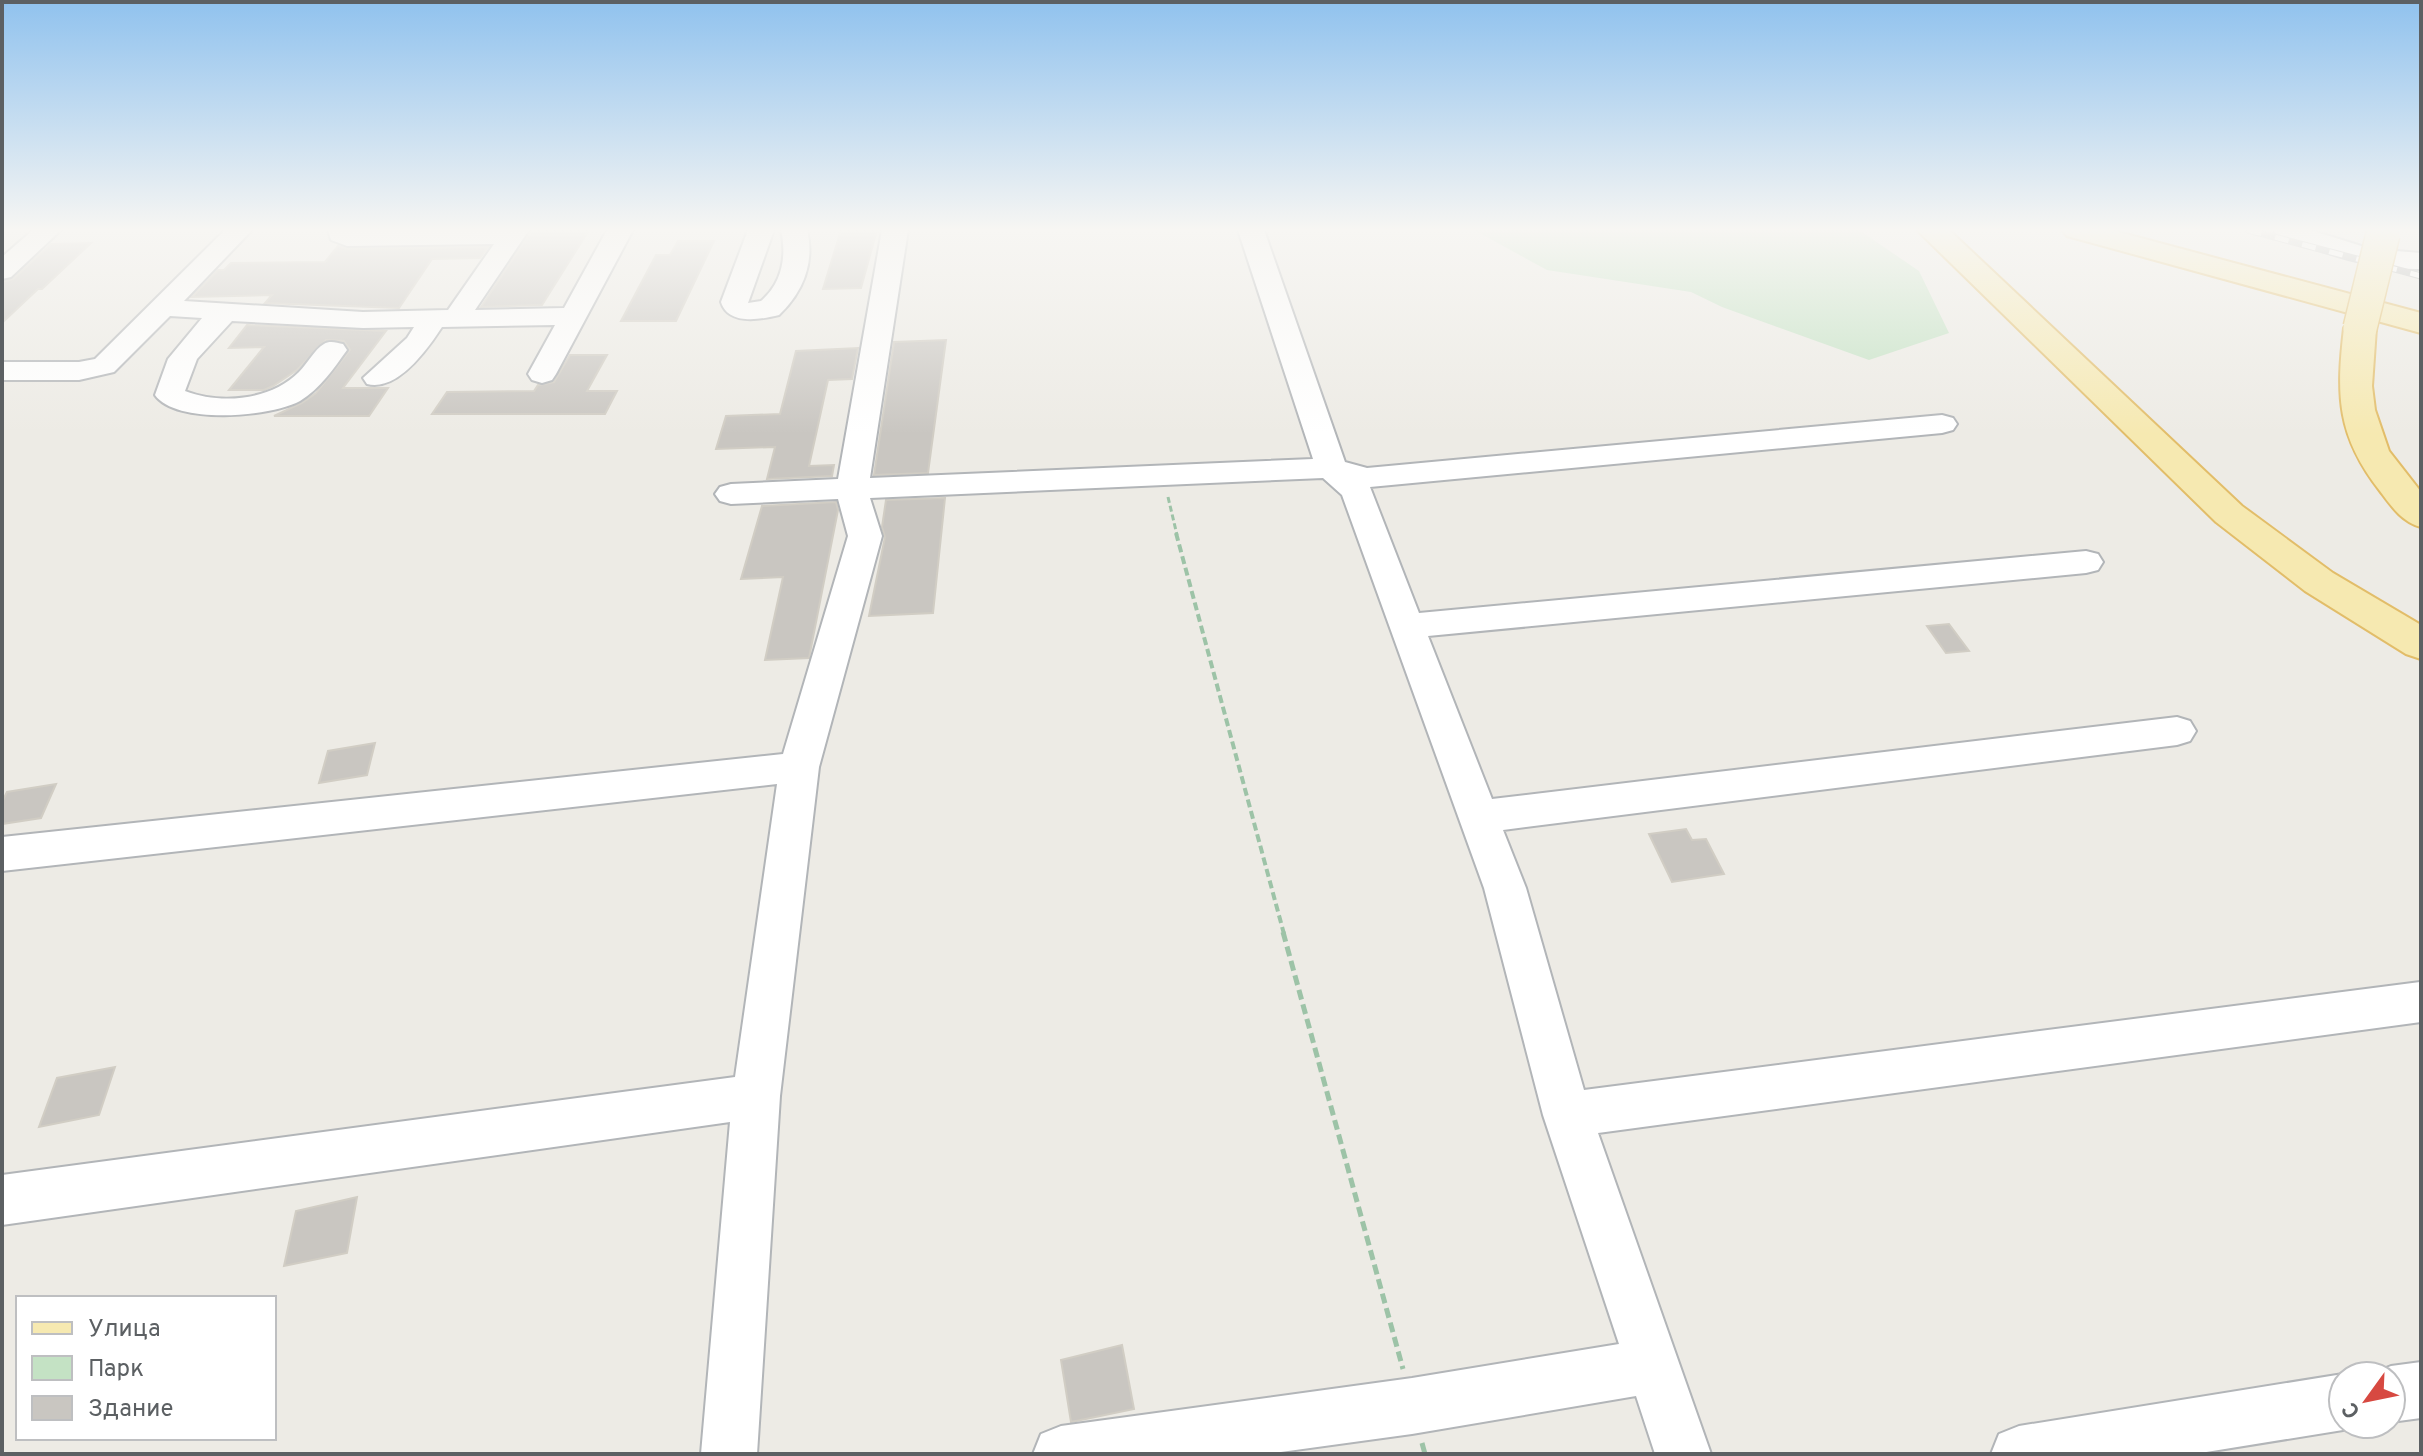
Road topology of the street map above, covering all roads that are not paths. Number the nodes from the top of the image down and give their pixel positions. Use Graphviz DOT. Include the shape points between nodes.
graph roads {
  1 [pos="172,298"];
  2 [pos="461,298"];
  3 [pos="583,298"];
  4 [pos="736,298"];
  5 [pos="779,298"];
  6 [pos="884,298"];
  7 [pos="1274,298"];
  8 [pos="2003,298"];
  9 [pos="2328,298"];
  10 [pos="2365,298"];
  11 [pos="2367,298"];
  12 [pos="163,307"];
  13 [pos="225,312"];
  14 [pos="2421,313"];
  15 [pos="573,316"];
  16 [pos="444,319"];
  17 [pos="2421,323"];
  18 [pos="333,350"];
  19 [pos="2,371"];
  20 [pos="542,374"];
  21 [pos="377,378"];
  22 [pos="1942,424"];
  23 [pos="1331,468"];
  24 [pos="852,491"];
  25 [pos="731,494"];
  26 [pos="2421,515"];
  27 [pos="2086,562"];
  28 [pos="1407,626"];
  29 [pos="2421,644"];
  30 [pos="2177,731"];
  31 [pos="799,767"];
  32 [pos="1478,817"];
  33 [pos="2,854"];
  34 [pos="2420,1002"];
  35 [pos="756,1096"];
  36 [pos="1567,1115"];
  37 [pos="2,1200"];
  38 [pos="1653,1366"];
  39 [pos="2327,1405"];
  40 [pos="1418,1430"];
  41 [pos="729,1454"];
  42 [pos="1061,1454"];
  43 [pos="1683,1454"];
  44 [pos="2019,1454"];
  1 -- 12 [label="street"];
  2 -- 16 [label="street"];
  3 -- 15 [label="street"];
  4 -- 5 [label="street" via="736,308 745,311 769,309"];
  6 -- 24 [label="street"];
  7 -- 23 [label="street"];
  8 -- 29 [label="main road" via="2229,514 2319,582"];
  9 -- 17 [label="main road"];
  10 -- 14 [label="main road"];
  11 -- 26 [label="main road, bridge" via="2353,382 2362,434 2388,481"];
  12 -- 13 [label="street"];
  12 -- 19 [label="street" via="104,366"];
  13 -- 16 [label="street"];
  13 -- 18 [label="street" via="185,350 172,374 170,395 188,404 273,403 295,392"];
  15 -- 16 [label="street"];
  15 -- 20 [label="street"];
  16 -- 21 [label="street"];
  22 -- 23 [label="street" via="1366,478"];
  23 -- 24 [label="street"];
  23 -- 28 [label="street" via="1356,491"];
  24 -- 25 [label="street"];
  24 -- 31 [label="street" via="865,536"];
  27 -- 28 [label="street"];
  28 -- 32 [label="street"];
  30 -- 32 [label="street"];
  31 -- 33 [label="street"];
  31 -- 35 [label="street"];
  32 -- 36 [label="street" via="1505,888"];
  34 -- 36 [label="street"];
  35 -- 37 [label="street"];
  35 -- 41 [label="street"];
  36 -- 38 [label="street"];
  38 -- 40 [label="street"];
  38 -- 43 [label="street"];
  39 -- 44 [label="street"];
  40 -- 42 [label="street"];
}
